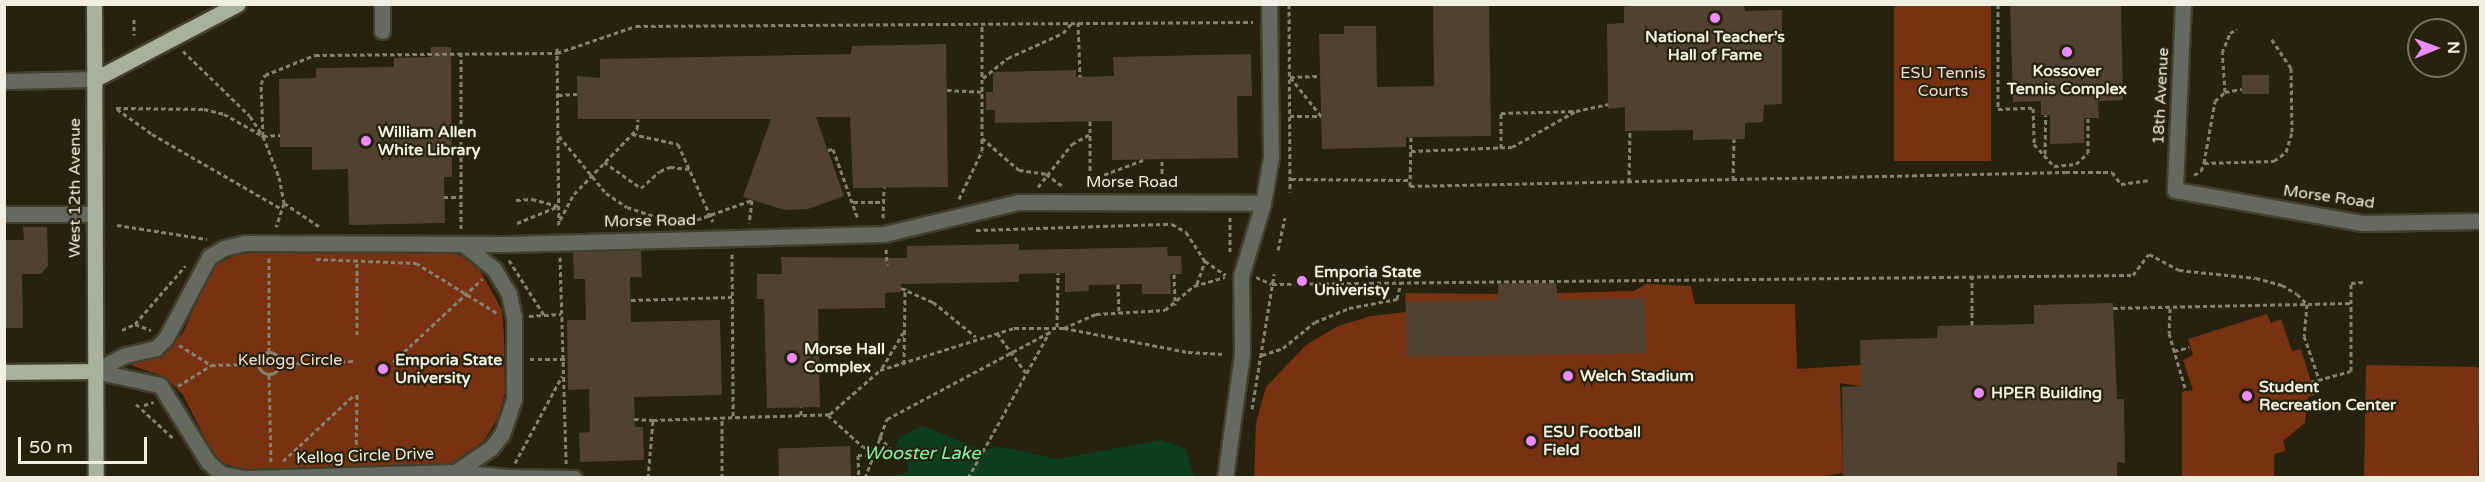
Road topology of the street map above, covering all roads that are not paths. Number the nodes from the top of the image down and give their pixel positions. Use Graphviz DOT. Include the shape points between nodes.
graph roads {
  1 [pos="94,4"];
  2 [pos="238,4"];
  3 [pos="382,4"];
  4 [pos="1269,4"];
  5 [pos="2183,4"];
  6 [pos="382,32"];
  7 [pos="95,79"];
  8 [pos="4,81"];
  9 [pos="2175,190"];
  10 [pos="1263,203"];
  11 [pos="4,214"];
  12 [pos="93,214"];
  13 [pos="2481,221"];
  14 [pos="460,242"];
  15 [pos="94,371"];
  16 [pos="4,372"];
  17 [pos="271,471"];
  18 [pos="455,472"];
  19 [pos="96,477"];
  20 [pos="244,477"];
  21 [pos="249,477"];
  22 [pos="507,477"];
  23 [pos="566,477"];
  24 [pos="574,477"];
  25 [pos="1224,477"];
  1 -- 7 [label="main road, West 12th Avenue"];
  2 -- 7 [label="main road"];
  3 -- 6 [label="street"];
  4 -- 10 [label="street" via="1271,157"];
  5 -- 9 [label="street, 18th Avenue"];
  7 -- 8 [label="street"];
  7 -- 12 [label="main road, West 12th Avenue"];
  9 -- 13 [label="street, Morse Road" via="2362,223"];
  10 -- 14 [label="street, Morse Road" via="1018,202 884,234 732,240 560,235 506,244"];
  10 -- 25 [label="street" via="1241,276 1242,354"];
  11 -- 12 [label="street"];
  12 -- 15 [label="main road, West 12th Avenue"];
  14 -- 15 [label="street, Morse Road" via="315,242 271,238 225,248 209,257 166,338 156,348 126,354"];
  14 -- 18 [label="street, Kellog Circle Drive" via="494,269 509,294 514,318 514,399 502,434 478,460"];
  15 -- 16 [label="main road"];
  15 -- 19 [label="main road, West 12th Avenue"];
  15 -- 20 [label="street" via="160,385 208,462 222,474"];
  17 -- 18 [label="street, Kellog Circle Drive"];
  17 -- 21 [label="street, Kellog Circle Drive"];
  18 -- 22 [label="street"];
  22 -- 23 [label="street"];
  23 -- 24 [label="street"];
}
